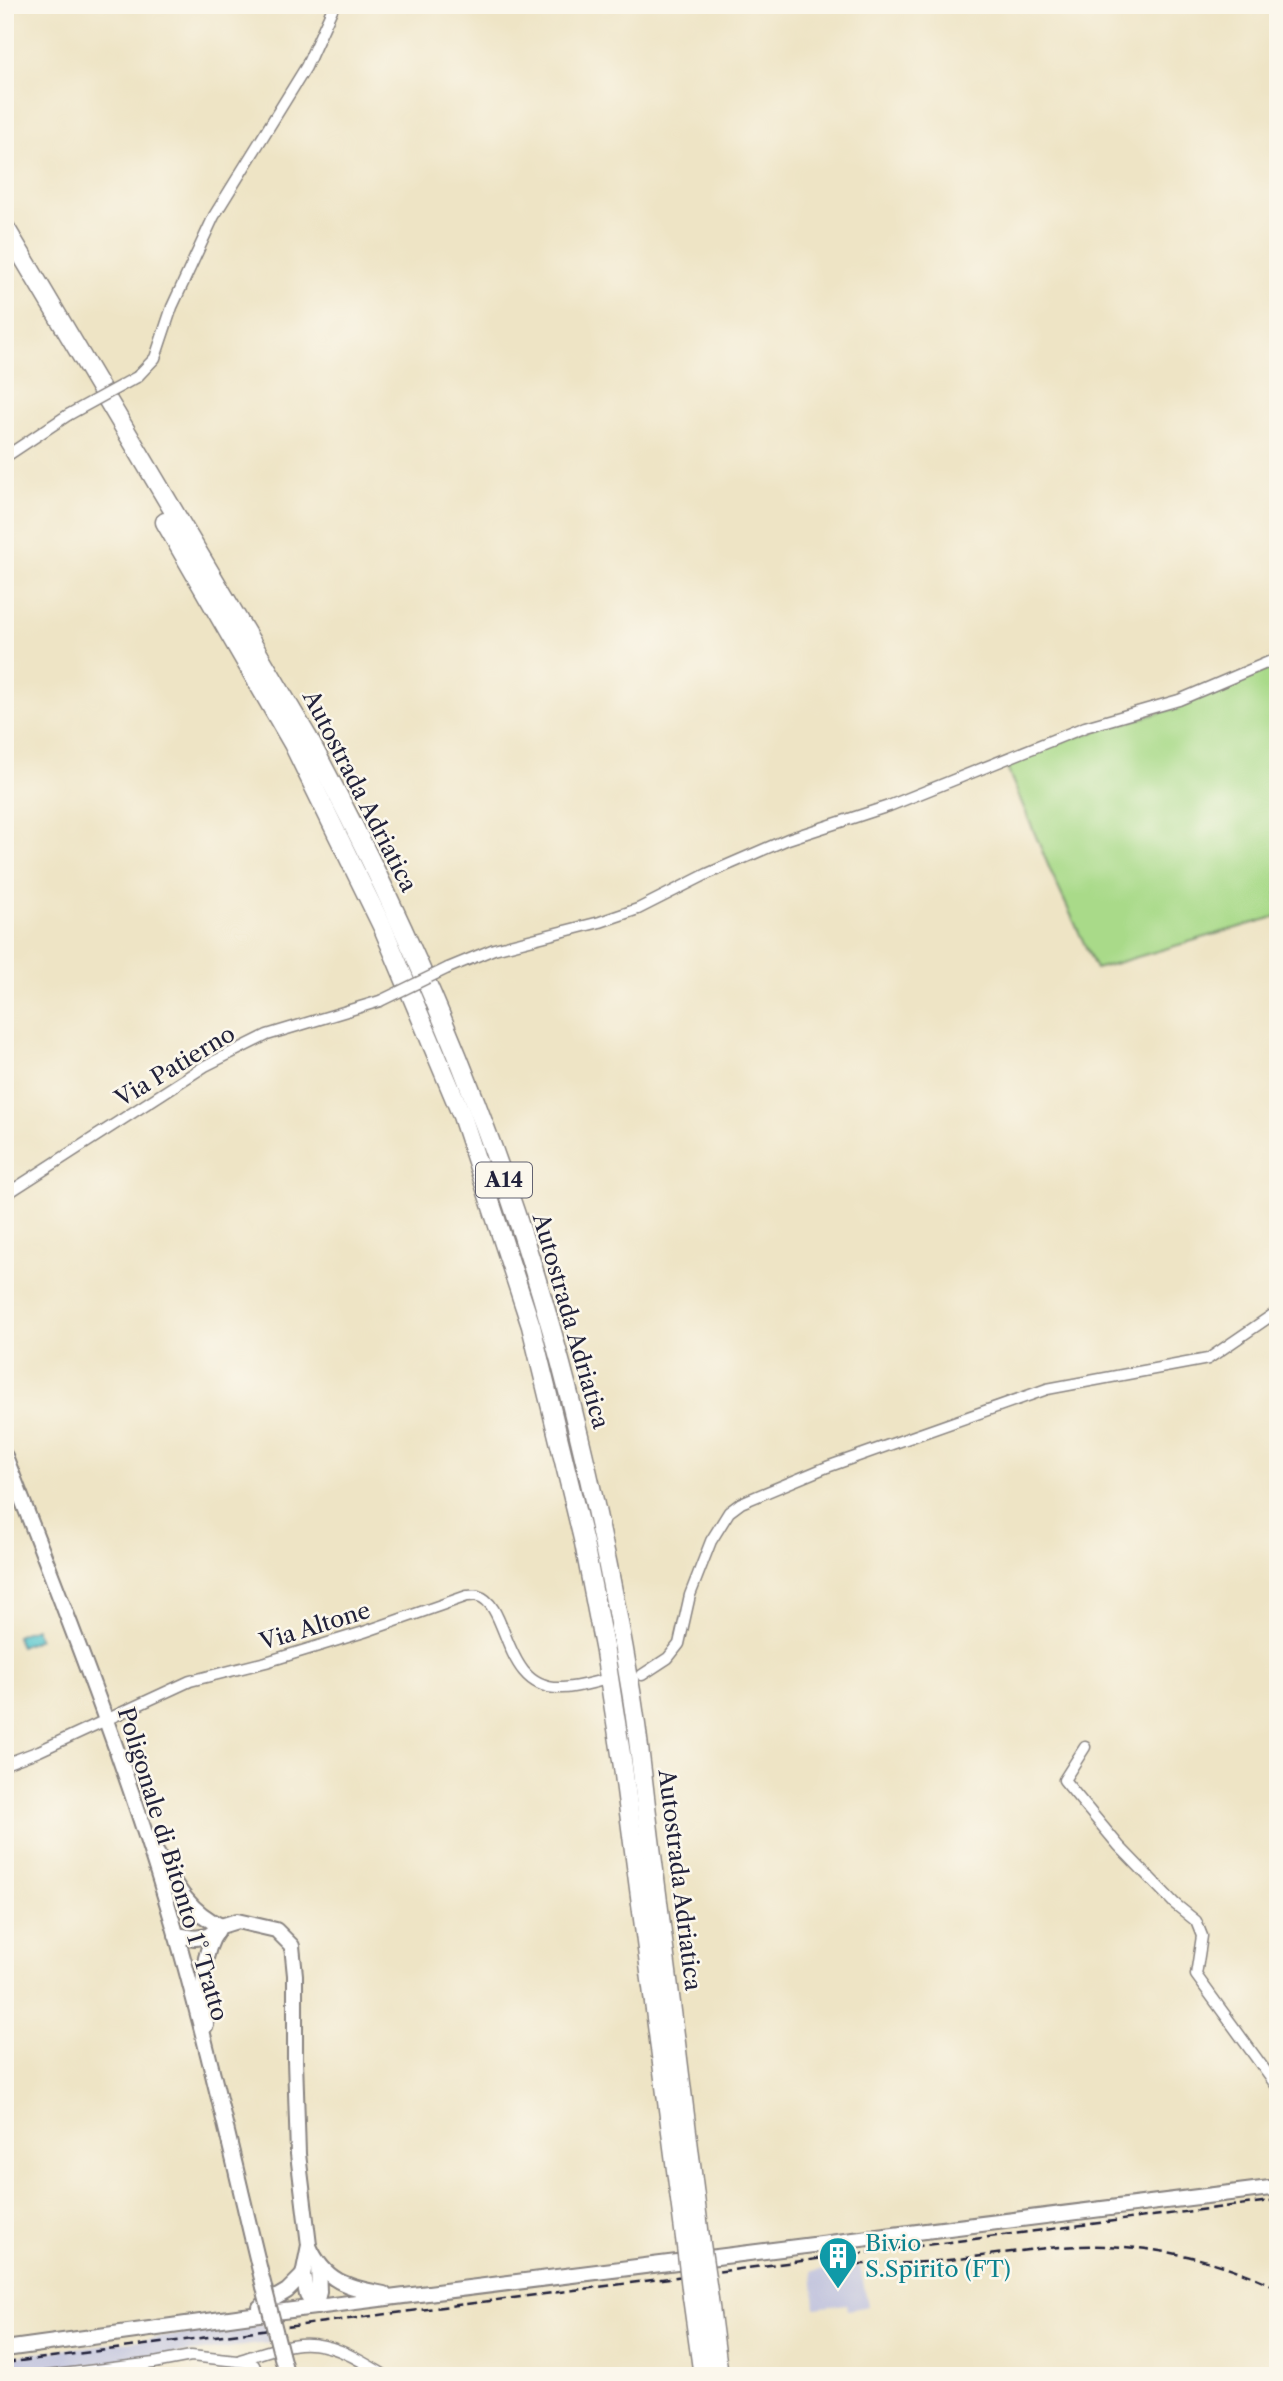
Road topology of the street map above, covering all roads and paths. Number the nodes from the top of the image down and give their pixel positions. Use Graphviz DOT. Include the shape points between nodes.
graph roads {
  1 [pos="334,5"];
  2 [pos="5,227"];
  3 [pos="5,251"];
  4 [pos="5,457"];
  5 [pos="1278,659"];
  6 [pos="5,1195"];
  7 [pos="1278,1311"];
  8 [pos="5,1456"];
  9 [pos="642,1675"];
  10 [pos="600,1681"];
  11 [pos="105,1720"];
  12 [pos="1085,1747"];
  13 [pos="5,1764"];
  14 [pos="141,1826"];
  15 [pos="221,1926"];
  16 [pos="176,1935"];
  17 [pos="209,2060"];
  18 [pos="1278,2088"];
  19 [pos="1278,2188"];
  20 [pos="693,2237"];
  21 [pos="309,2245"];
  22 [pos="318,2263"];
  23 [pos="303,2275"];
  24 [pos="700,2294"];
  25 [pos="399,2297"];
  26 [pos="315,2307"];
  27 [pos="244,2316"];
  28 [pos="5,2349"];
  29 [pos="240,2360"];
  30 [pos="46,2376"];
  31 [pos="259,2376"];
  32 [pos="287,2376"];
  33 [pos="386,2376"];
  34 [pos="703,2376"];
  35 [pos="719,2376"];
  1 -- 4 [label="street, bridge" via="306,66 214,216 172,307 155,358 137,377"];
  2 -- 20 [label="highway, Autostrada Adriatica / A14" via="348,812 438,1009 504,1181 570,1398 631,1693"];
  3 -- 20 [label="highway, Autostrada Adriatica / A14" via="293,744 383,928 462,1116 531,1325 584,1543 605,1651"];
  5 -- 6 [label="street, Via Patierno, bridge" via="1179,700 1085,727 888,806 788,839 638,909 494,949 380,1001 267,1035 205,1066"];
  7 -- 9 [label="street" via="1208,1359 1047,1389 827,1467 741,1503 712,1541 690,1595 679,1644 668,1658"];
  8 -- 11 [label="main road, Poligonale di Bitonto 1° Tratto"];
  10 -- 11 [label="street, Via Altone" via="561,1688 524,1674 490,1604 480,1596 467,1596 352,1636 190,1681"];
  11 -- 13 [label="street, Via Altone"];
  11 -- 14 [label="main road, Poligonale di Bitonto 1° Tratto"];
  12 -- 18 [label="street" via="1064,1780 1119,1846 1196,1921 1202,1937 1196,1975"];
  14 -- 15 [label="main road" via="180,1892 204,1919"];
  14 -- 16 [label="main road, Poligonale di Bitonto 1° Tratto"];
  15 -- 16 [label="main road" via="194,1926"];
  15 -- 17 [label="main road" via="209,1942 203,1975"];
  15 -- 21 [label="main road" via="237,1921 257,1924 276,1930 292,1946 298,2154"];
  16 -- 17 [label="main road, Poligonale di Bitonto 1° Tratto"];
  17 -- 32 [label="main road, Poligonale di Bitonto 1° Tratto, bridge"];
  19 -- 25 [label="main road"];
  20 -- 24 [label="highway, Autostrada Adriatica / A14, bridge"];
  21 -- 22 [label="main road"];
  21 -- 23 [label="main road"];
  22 -- 25 [label="main road" via="326,2274 356,2289"];
  22 -- 26 [label="main road"];
  23 -- 26 [label="main road"];
  23 -- 27 [label="main road" via="288,2291"];
  24 -- 34 [label="highway, Autostrada Adriatica / A14"];
  24 -- 35 [label="highway, Autostrada Adriatica / A14"];
  25 -- 26 [label="main road"];
  26 -- 27 [label="main road"];
  27 -- 28 [label="main road"];
  29 -- 30 [label="street" via="191,2356"];
  29 -- 31 [label="street" via="254,2365"];
  29 -- 33 [label="street" via="297,2344 324,2345"];
}
